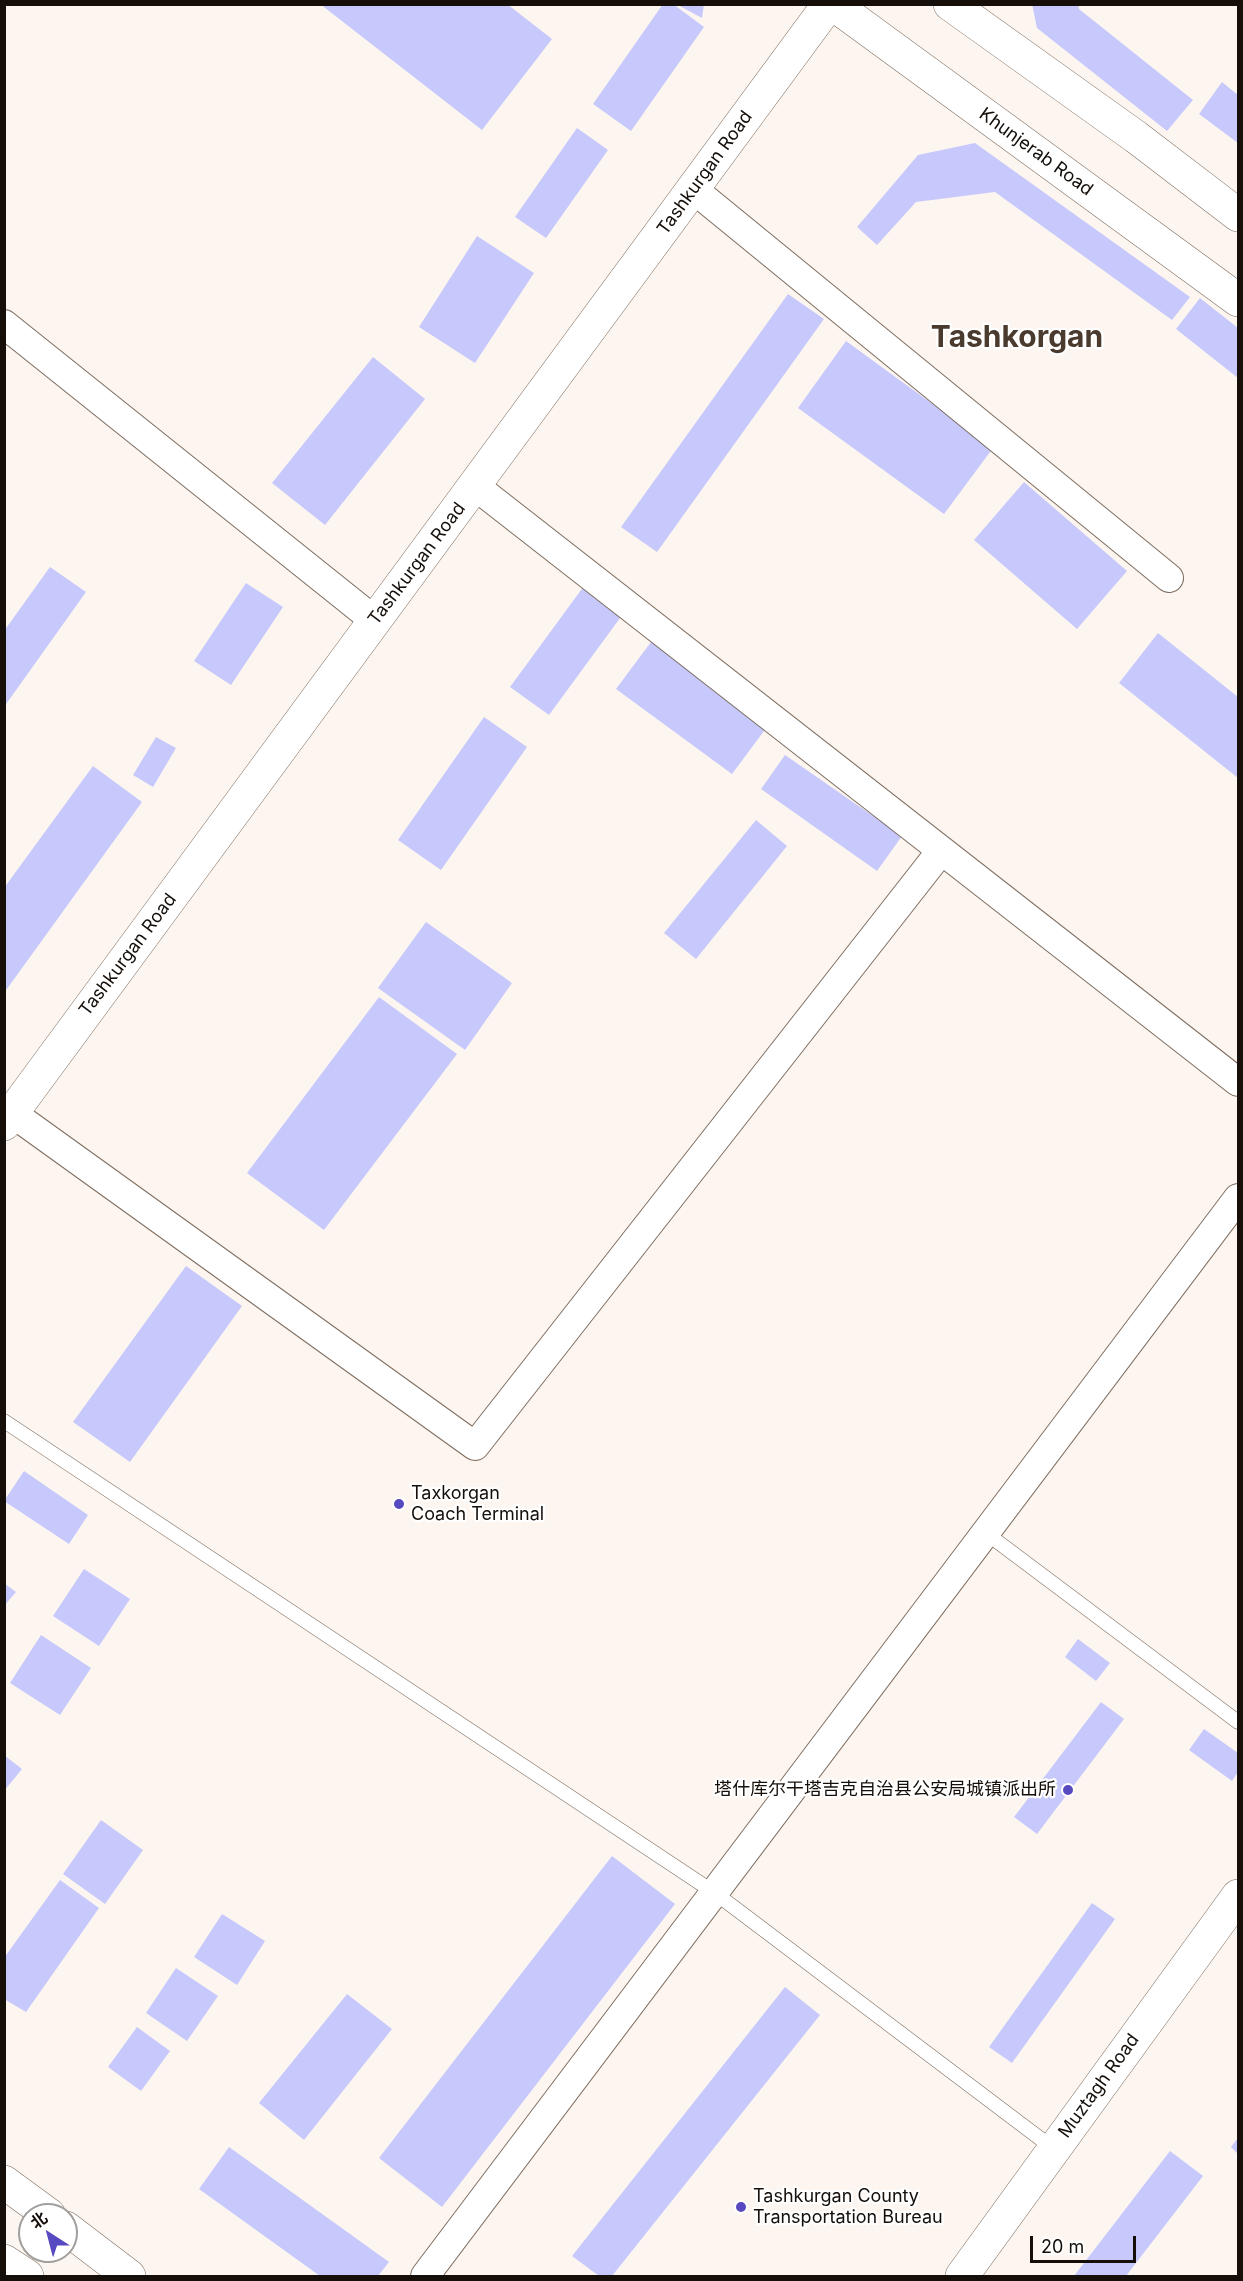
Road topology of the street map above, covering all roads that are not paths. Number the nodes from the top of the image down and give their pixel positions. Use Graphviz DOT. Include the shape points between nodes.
graph roads {
  1 [pos="831,4"];
  2 [pos="950,4"];
  3 [pos="693,189"];
  4 [pos="1239,214"];
  5 [pos="1239,300"];
  6 [pos="4,324"];
  7 [pos="475,486"];
  8 [pos="1169,578"];
  9 [pos="374,620"];
  10 [pos="941,851"];
  11 [pos="1239,1082"];
  12 [pos="8,1119"];
  13 [pos="1239,1198"];
  14 [pos="4,1421"];
  15 [pos="986,1533"];
  16 [pos="1239,1722"];
  17 [pos="715,1893"];
  18 [pos="1239,1896"];
  19 [pos="1054,2148"];
  20 [pos="4,2182"];
  21 [pos="33,2203"];
  22 [pos="78,2237"];
  23 [pos="4,2261"];
  24 [pos="27,2277"];
  25 [pos="129,2277"];
  26 [pos="425,2277"];
  27 [pos="962,2277"];
  1 -- 3 [label="main road, Tashkurgan Road"];
  1 -- 5 [label="main road, Khunjerab Road"];
  2 -- 4 [label="main road"];
  3 -- 7 [label="main road, Tashkurgan Road"];
  3 -- 8 [label="street"];
  6 -- 9 [label="street"];
  7 -- 9 [label="main road, Tashkurgan Road"];
  7 -- 10 [label="street"];
  9 -- 12 [label="main road, Tashkurgan Road"];
  10 -- 11 [label="street"];
  10 -- 12 [label="street" via="476,1446"];
  13 -- 15 [label="street"];
  14 -- 17 [label="lane"];
  15 -- 16 [label="lane"];
  15 -- 17 [label="street"];
  17 -- 19 [label="lane"];
  17 -- 26 [label="street"];
  18 -- 19 [label="main road, Muztagh Road"];
  19 -- 27 [label="main road, Muztagh Road"];
  20 -- 21 [label="main road"];
  22 -- 25 [label="main road"];
  23 -- 24 [label="main road"];
}
